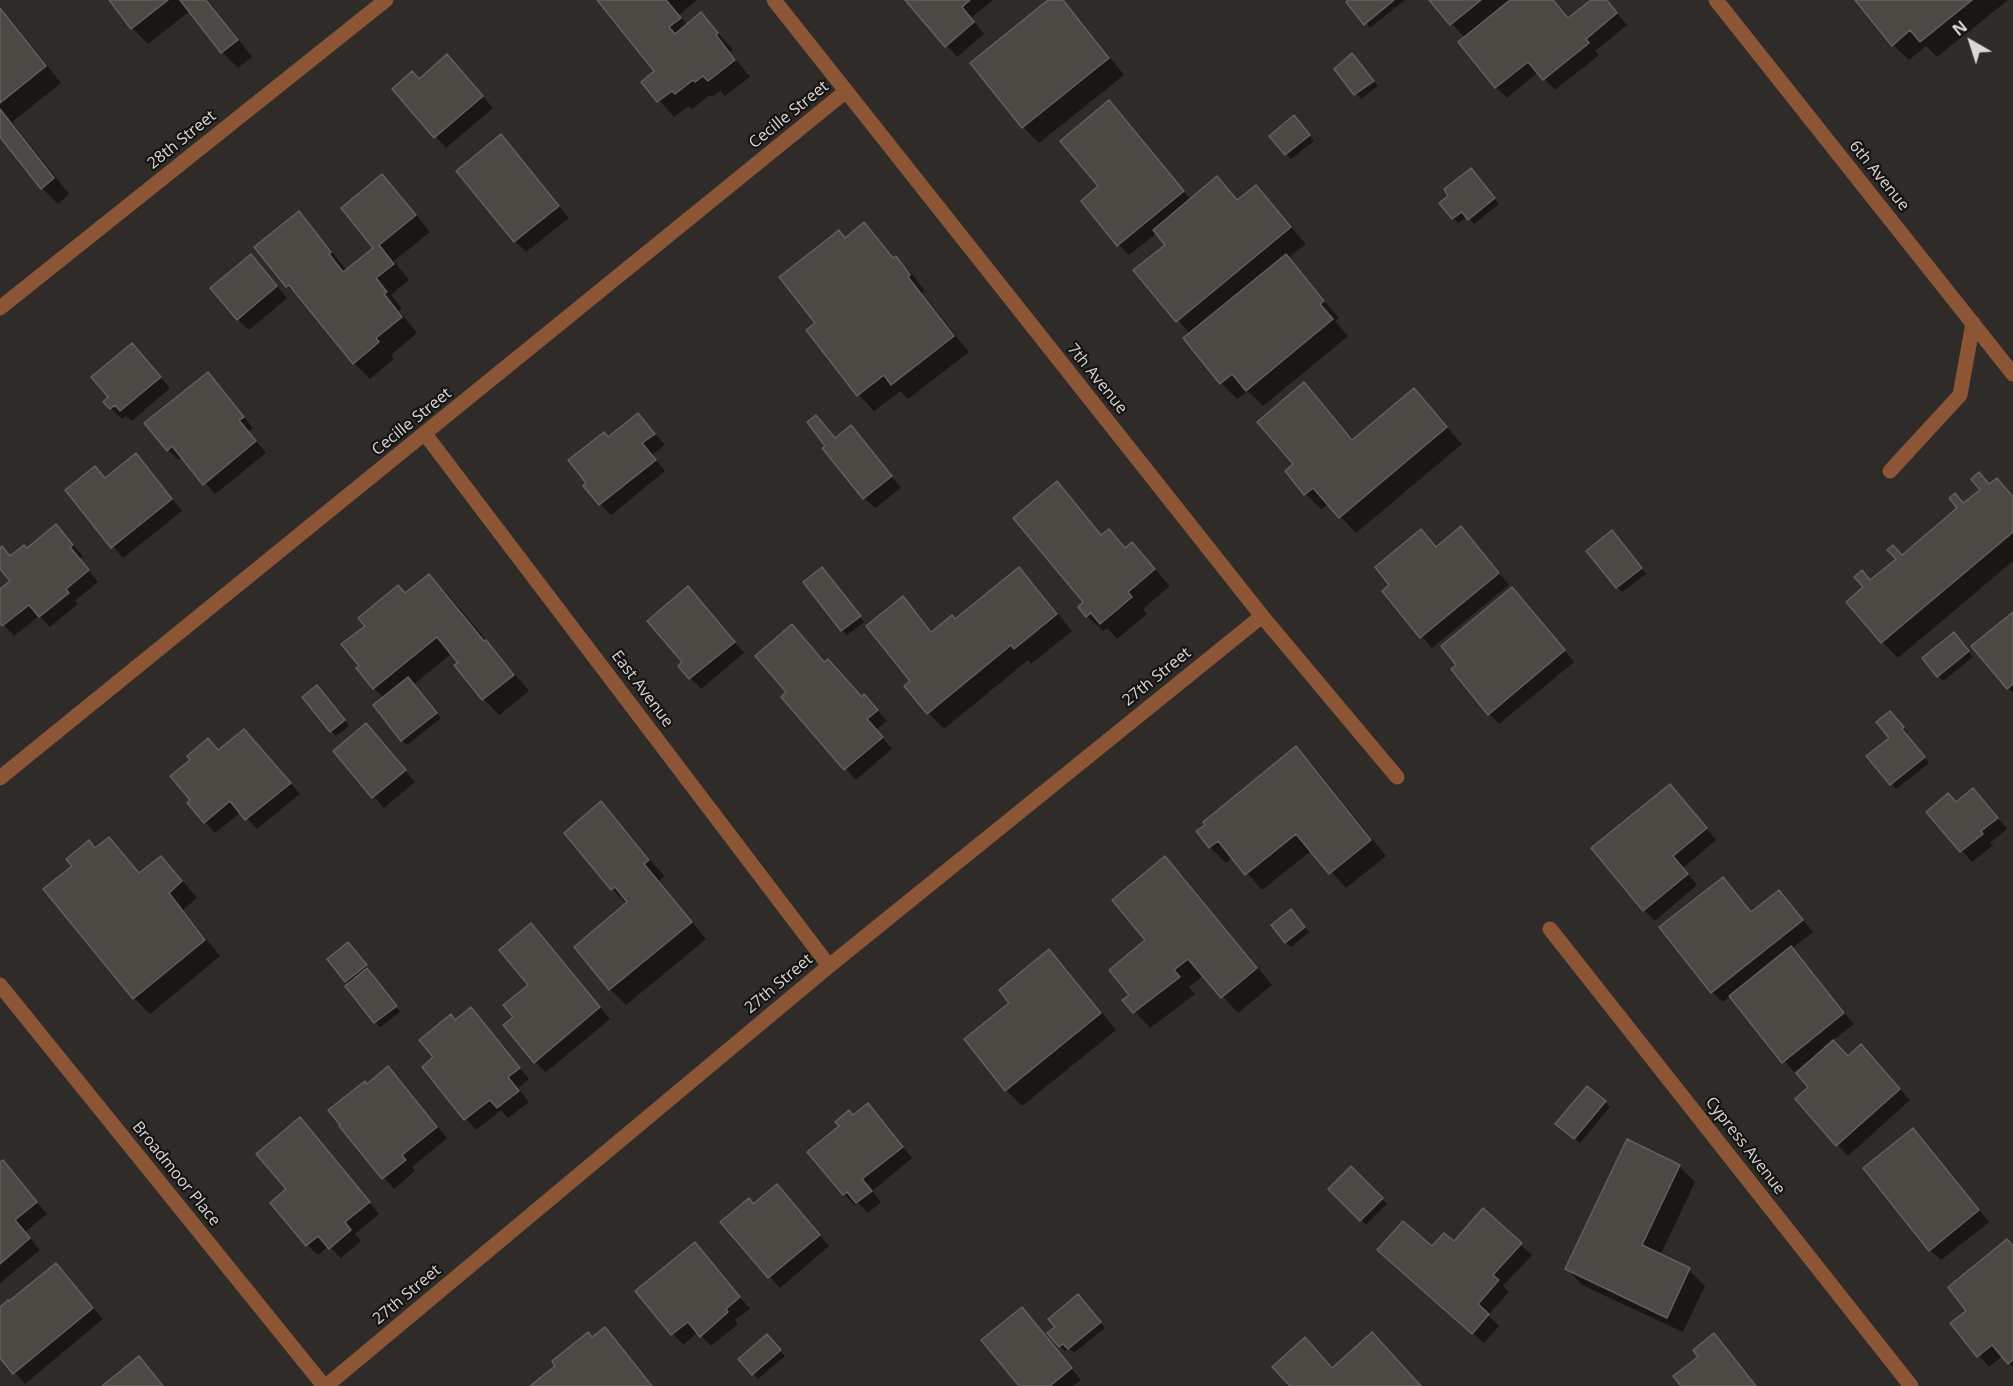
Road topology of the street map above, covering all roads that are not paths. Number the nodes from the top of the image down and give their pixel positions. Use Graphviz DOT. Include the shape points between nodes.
graph roads {
  1 [pos="386,0"];
  2 [pos="774,0"];
  3 [pos="1716,0"];
  4 [pos="845,92"];
  5 [pos="0,308"];
  6 [pos="1973,323"];
  7 [pos="2013,374"];
  8 [pos="426,434"];
  9 [pos="1890,471"];
  10 [pos="1262,616"];
  11 [pos="0,777"];
  12 [pos="1397,777"];
  13 [pos="1550,928"];
  14 [pos="829,966"];
  15 [pos="0,985"];
  16 [pos="325,1386"];
  17 [pos="1911,1386"];
  1 -- 5 [label="street, 28th Street"];
  2 -- 4 [label="street, 7th Avenue"];
  3 -- 6 [label="street, 6th Avenue"];
  4 -- 8 [label="street, Cecille Street"];
  4 -- 10 [label="street, 7th Avenue"];
  6 -- 7 [label="street, 6th Avenue"];
  6 -- 9 [label="street" via="1960,395"];
  8 -- 11 [label="street, Cecille Street"];
  8 -- 14 [label="street, East Avenue"];
  10 -- 12 [label="street, 7th Avenue"];
  10 -- 14 [label="street, 27th Street"];
  13 -- 17 [label="street, Cypress Avenue"];
  14 -- 16 [label="street, 27th Street"];
  15 -- 16 [label="street, Broadmoor Place"];
}
